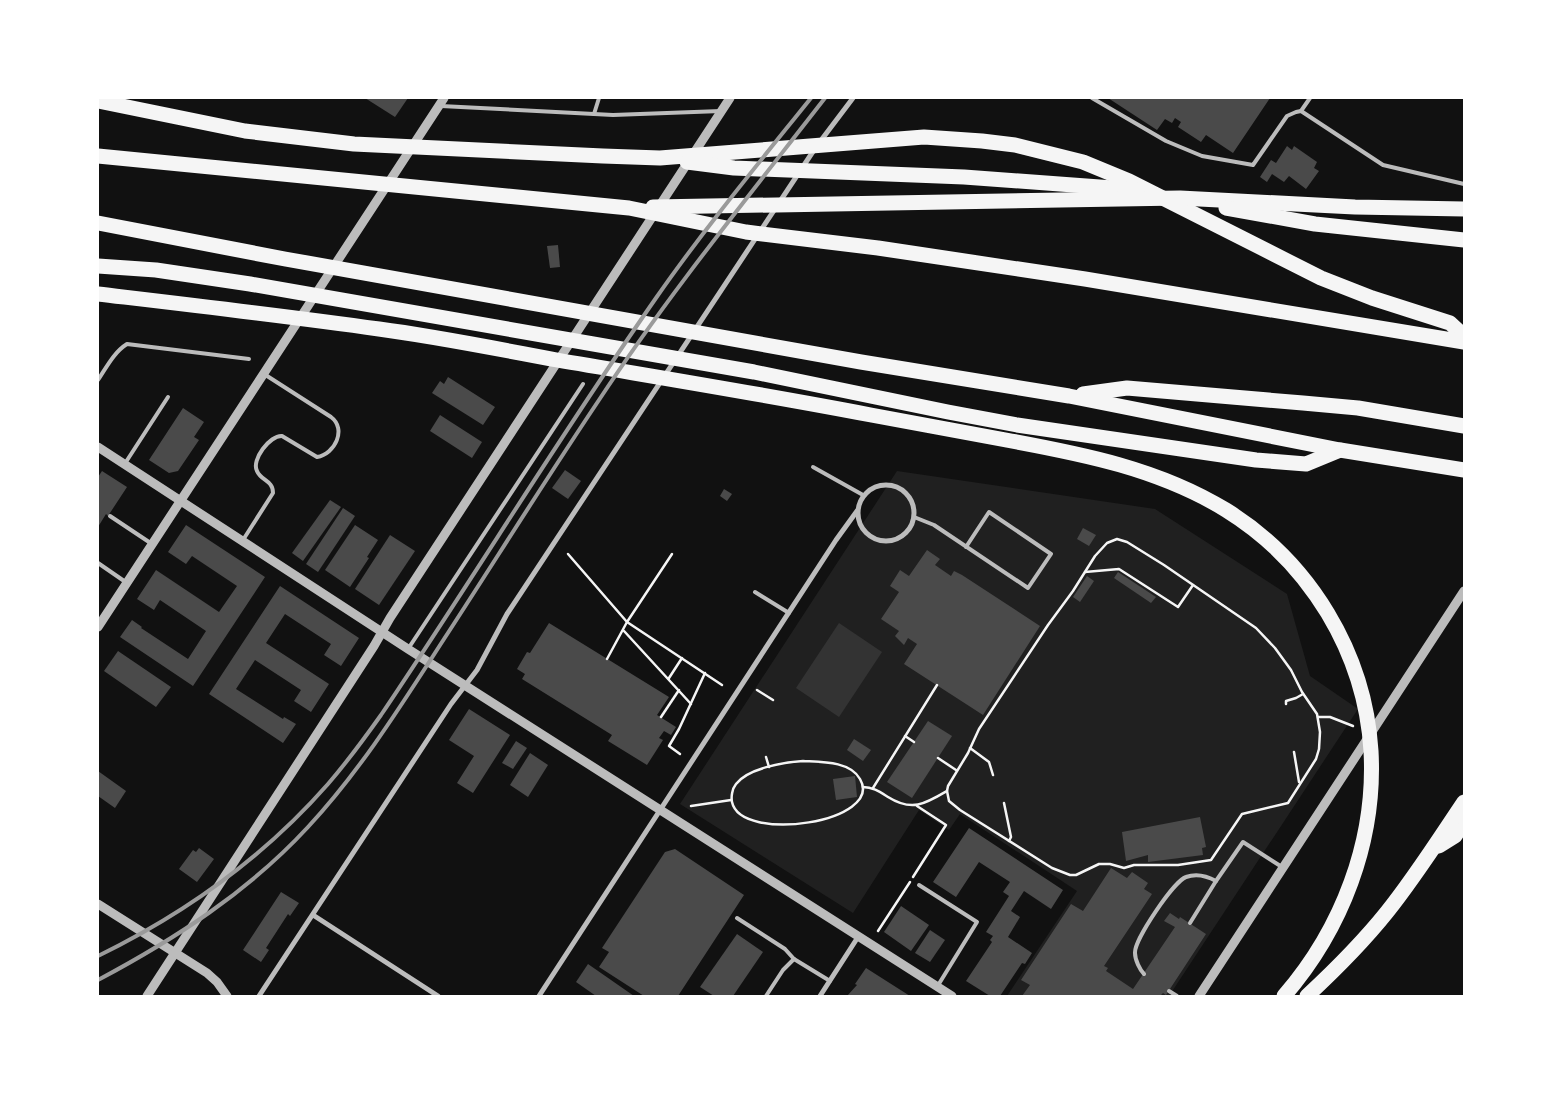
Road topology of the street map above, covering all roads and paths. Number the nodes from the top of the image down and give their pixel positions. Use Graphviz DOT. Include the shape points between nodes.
graph roads {
  1 [pos="444,98"];
  2 [pos="599,98"];
  3 [pos="730,98"];
  4 [pos="854,98"];
  5 [pos="1092,98"];
  6 [pos="1310,98"];
  7 [pos="98,101"];
  8 [pos="439,106"];
  9 [pos="720,111"];
  10 [pos="1301,112"];
  11 [pos="594,114"];
  12 [pos="98,156"];
  13 [pos="660,158"];
  14 [pos="1464,184"];
  15 [pos="1180,198"];
  16 [pos="1203,199"];
  17 [pos="629,208"];
  18 [pos="1464,209"];
  19 [pos="98,223"];
  20 [pos="1464,240"];
  21 [pos="98,266"];
  22 [pos="98,294"];
  23 [pos="1464,336"];
  24 [pos="1464,342"];
  25 [pos="249,359"];
  26 [pos="264,374"];
  27 [pos="98,380"];
  28 [pos="583,384"];
  29 [pos="1069,396"];
  30 [pos="168,397"];
  31 [pos="1464,426"];
  32 [pos="98,447"];
  33 [pos="1346,450"];
  34 [pos="124,465"];
  35 [pos="813,467"];
  36 [pos="1464,470"];
  37 [pos="863,495"];
  38 [pos="180,501"];
  39 [pos="857,511"];
  40 [pos="110,516"];
  41 [pos="914,517"];
  42 [pos="242,541"];
  43 [pos="152,544"];
  44 [pos="966,547"];
  45 [pos="568,554"];
  46 [pos="672,554"];
  47 [pos="98,563"];
  48 [pos="1085,572"];
  49 [pos="127,583"];
  50 [pos="1194,585"];
  51 [pos="1464,591"];
  52 [pos="755,592"];
  53 [pos="789,613"];
  54 [pos="99,622"];
  55 [pos="627,622"];
  56 [pos="624,630"];
  57 [pos="382,633"];
  58 [pos="408,649"];
  59 [pos="682,658"];
  60 [pos="607,659"];
  61 [pos="705,673"];
  62 [pos="668,679"];
  63 [pos="722,684"];
  64 [pos="465,686"];
  65 [pos="937,686"];
  66 [pos="679,690"];
  67 [pos="757,690"];
  68 [pos="1303,694"];
  69 [pos="773,700"];
  70 [pos="691,704"];
  71 [pos="1286,704"];
  72 [pos="661,717"];
  73 [pos="1318,717"];
  74 [pos="1354,726"];
  75 [pos="905,736"];
  76 [pos="914,742"];
  77 [pos="970,748"];
  78 [pos="1294,752"];
  79 [pos="680,754"];
  80 [pos="766,757"];
  81 [pos="938,758"];
  82 [pos="770,767"];
  83 [pos="956,770"];
  84 [pos="993,775"];
  85 [pos="1300,783"];
  86 [pos="863,787"];
  87 [pos="873,788"];
  88 [pos="947,791"];
  89 [pos="731,800"];
  90 [pos="1464,802"];
  91 [pos="1004,803"];
  92 [pos="691,806"];
  93 [pos="916,806"];
  94 [pos="661,811"];
  95 [pos="1464,822"];
  96 [pos="1009,841"];
  97 [pos="1433,850"];
  98 [pos="1284,868"];
  99 [pos="1216,881"];
  100 [pos="919,885"];
  101 [pos="98,904"];
  102 [pos="312,915"];
  103 [pos="737,918"];
  104 [pos="1190,923"];
  105 [pos="878,931"];
  106 [pos="858,937"];
  107 [pos="176,953"];
  108 [pos="794,959"];
  109 [pos="1144,974"];
  110 [pos="830,981"];
  111 [pos="937,987"];
  112 [pos="1169,990"];
  113 [pos="147,996"];
  114 [pos="227,996"];
  115 [pos="260,996"];
  116 [pos="438,996"];
  117 [pos="540,996"];
  118 [pos="766,996"];
  119 [pos="820,996"];
  120 [pos="952,996"];
  121 [pos="1177,996"];
  122 [pos="1199,996"];
  123 [pos="1284,996"];
  124 [pos="1308,996"];
  1 -- 8 [label="street"];
  2 -- 11 [label="lane"];
  3 -- 9 [label="street"];
  4 -- 64 [label="street" via="796,176 512,606"];
  5 -- 10 [label="lane" via="1175,145 1202,156 1253,165 1288,116"];
  6 -- 10 [label="lane"];
  7 -- 13 [label="highway" via="245,131 354,144"];
  8 -- 11 [label="lane"];
  8 -- 26 [label="street"];
  9 -- 11 [label="lane"];
  9 -- 57 [label="street"];
  10 -- 14 [label="lane" via="1382,165"];
  12 -- 17 [label="highway"];
  13 -- 15 [label="highway" via="734,168 1042,182 1165,192"];
  13 -- 23 [label="highway" via="901,138 948,138 1007,144 1082,162 1129,181 1321,278 1450,323"];
  15 -- 16 [label="highway"];
  15 -- 17 [label="highway"];
  16 -- 18 [label="highway"];
  16 -- 20 [label="highway" via="1226,208 1315,224"];
  17 -- 24 [label="highway" via="746,232 1086,279"];
  19 -- 29 [label="highway" via="794,350"];
  21 -- 33 [label="highway" via="156,270 250,284 754,372 1017,425 1256,460 1306,464"];
  22 -- 123 [label="highway" via="383,329 1105,459 1164,479 1245,522 1301,575 1338,630 1362,691 1371,744 1371,790 1362,849 1353,879 1322,945"];
  25 -- 27 [label="lane" via="127,344 114,356"];
  26 -- 38 [label="street"];
  26 -- 42 [label="lane" via="335,420 339,431 328,453 317,457 282,436 269,440 257,459 255,469 271,485 273,493"];
  28 -- 58 [label="lane"];
  29 -- 31 [label="highway" via="1127,388 1358,408"];
  29 -- 33 [label="highway"];
  30 -- 34 [label="lane"];
  32 -- 34 [label="street"];
  33 -- 36 [label="highway"];
  34 -- 38 [label="street"];
  35 -- 37 [label="lane"];
  37 -- 39 [label="street"];
  37 -- 41 [label="street" via="879,485 897,487 911,499"];
  38 -- 42 [label="street"];
  38 -- 43 [label="street"];
  39 -- 41 [label="street" via="862,530 887,542 905,534"];
  39 -- 53 [label="street"];
  40 -- 43 [label="lane"];
  41 -- 44 [label="lane" via="934,525"];
  42 -- 57 [label="street"];
  43 -- 49 [label="street"];
  44 -- 44 [label="lane" via="1028,588 1050,554 989,512"];
  45 -- 55 [label="path"];
  46 -- 55 [label="path"];
  47 -- 49 [label="lane"];
  48 -- 50 [label="path" via="1119,569 1178,607"];
  48 -- 50 [label="path" via="1102,547 1112,540 1122,539"];
  48 -- 77 [label="path" via="979,729"];
  49 -- 54 [label="street"];
  50 -- 68 [label="path" via="1263,633 1287,664"];
  51 -- 98 [label="street"];
  52 -- 53 [label="lane"];
  53 -- 94 [label="street"];
  55 -- 56 [label="path"];
  55 -- 59 [label="path"];
  56 -- 60 [label="path"];
  56 -- 62 [label="path"];
  57 -- 58 [label="street"];
  57 -- 107 [label="street"];
  58 -- 64 [label="street"];
  59 -- 61 [label="path"];
  59 -- 62 [label="path"];
  61 -- 63 [label="path"];
  61 -- 70 [label="path"];
  62 -- 66 [label="path"];
  64 -- 94 [label="street"];
  64 -- 102 [label="street"];
  65 -- 75 [label="path"];
  66 -- 70 [label="path"];
  66 -- 72 [label="path"];
  67 -- 69 [label="path"];
  68 -- 71 [label="path" via="1286,701"];
  68 -- 73 [label="path"];
  70 -- 79 [label="path" via="669,746"];
  73 -- 74 [label="path" via="1330,717"];
  73 -- 85 [label="path" via="1318,754"];
  75 -- 76 [label="path"];
  75 -- 87 [label="path"];
  77 -- 83 [label="path"];
  77 -- 84 [label="path" via="990,762"];
  78 -- 85 [label="path"];
  80 -- 82 [label="path"];
  81 -- 83 [label="path"];
  82 -- 86 [label="path" via="790,762 828,762 852,771"];
  82 -- 89 [label="path" via="740,779 733,788"];
  83 -- 88 [label="path"];
  85 -- 96 [label="path" via="1288,803 1242,814 1210,860 1124,868 1099,864 1070,875 1052,868"];
  86 -- 87 [label="path"];
  86 -- 89 [label="path" via="860,798 851,807 822,820 798,824 747,819 735,811"];
  87 -- 93 [label="path" via="904,806"];
  88 -- 93 [label="path"];
  88 -- 96 [label="path" via="954,805"];
  89 -- 92 [label="path"];
  90 -- 97 [label="highway"];
  91 -- 96 [label="path" via="1011,837"];
  93 -- 105 [label="path" via="946,825"];
  94 -- 106 [label="street"];
  94 -- 117 [label="street"];
  95 -- 97 [label="highway" via="1455,836"];
  97 -- 124 [label="highway" via="1386,914"];
  98 -- 99 [label="lane" via="1243,842"];
  98 -- 122 [label="street"];
  99 -- 104 [label="lane"];
  99 -- 109 [label="lane" via="1206,875 1186,877 1172,888 1134,952"];
  100 -- 111 [label="lane" via="978,922"];
  101 -- 107 [label="street"];
  102 -- 115 [label="street"];
  102 -- 116 [label="street"];
  103 -- 108 [label="lane" via="785,949"];
  106 -- 110 [label="street"];
  106 -- 111 [label="street"];
  107 -- 113 [label="street"];
  107 -- 114 [label="street" via="212,977"];
  108 -- 110 [label="lane"];
  108 -- 118 [label="lane"];
  110 -- 119 [label="street"];
  111 -- 120 [label="street"];
  112 -- 121 [label="lane"];
}
